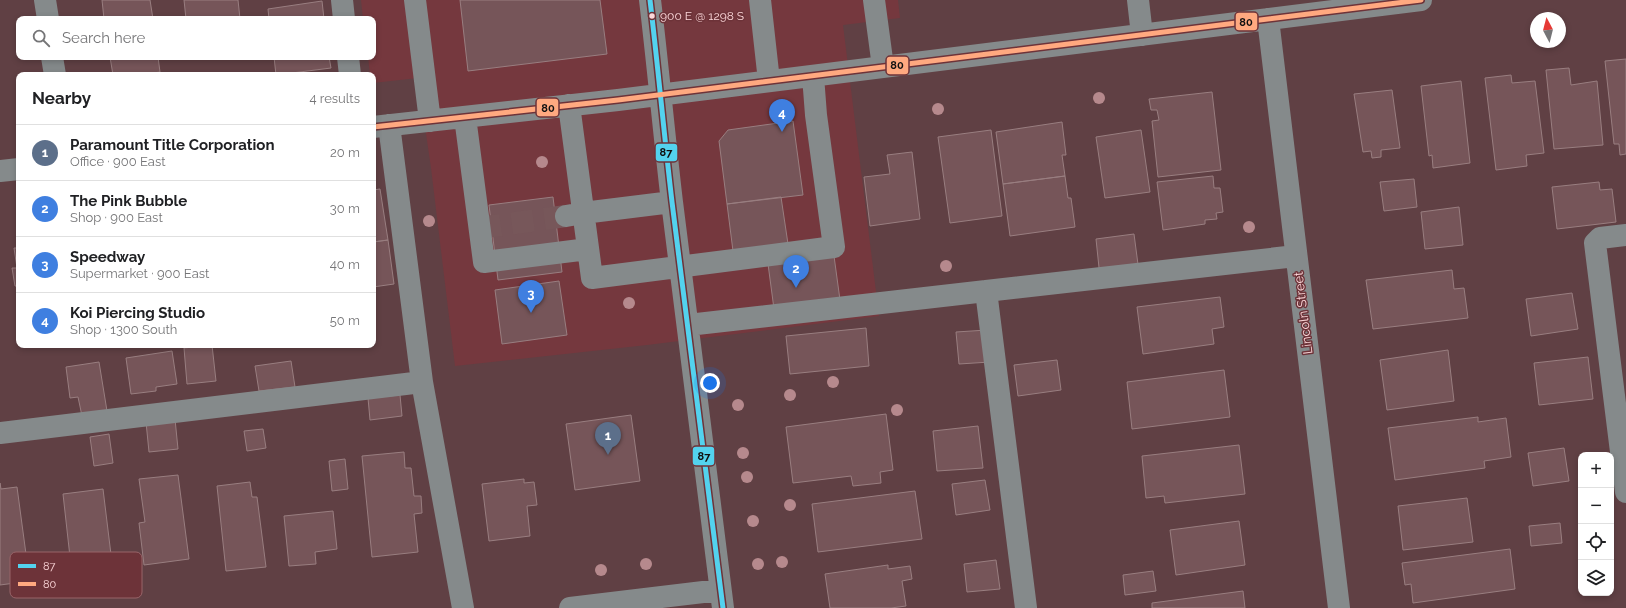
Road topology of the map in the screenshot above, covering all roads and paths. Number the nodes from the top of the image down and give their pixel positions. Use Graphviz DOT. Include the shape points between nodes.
graph roads {
  1 [pos="45,0"];
  2 [pos="342,0"];
  3 [pos="416,0"];
  4 [pos="650,0"];
  5 [pos="760,0"];
  6 [pos="874,0"];
  7 [pos="1138,0"];
  8 [pos="1422,0"];
  9 [pos="48,16"];
  10 [pos="344,16"];
  11 [pos="1268,19"];
  12 [pos="1142,35"];
  13 [pos="52,60"];
  14 [pos="348,60"];
  15 [pos="883,67"];
  16 [pos="54,72"];
  17 [pos="350,72"];
  18 [pos="813,76"];
  19 [pos="769,81"];
  20 [pos="662,94"];
  21 [pos="569,105"];
  22 [pos="465,117"];
  23 [pos="430,121"];
  24 [pos="381,126"];
  25 [pos="16,169"];
  26 [pos="0,171"];
  27 [pos="672,202"];
  28 [pos="574,214"];
  29 [pos="1626,235"];
  30 [pos="588,249"];
  31 [pos="1296,256"];
  32 [pos="681,267"];
  33 [pos="986,291"];
  34 [pos="688,325"];
  35 [pos="422,382"];
  36 [pos="0,433"];
  37 [pos="1626,492"];
  38 [pos="721,599"];
  39 [pos="463,608"];
  40 [pos="570,608"];
  41 [pos="1026,608"];
  42 [pos="1338,608"];
  1 -- 9 [label="street"];
  2 -- 10 [label="street"];
  3 -- 23 [label="street"];
  4 -- 20 [label="street"];
  5 -- 19 [label="street"];
  6 -- 15 [label="street"];
  7 -- 12 [label="street"];
  8 -- 11 [label="street"];
  11 -- 12 [label="street"];
  11 -- 31 [label="street, Lincoln Street"];
  12 -- 15 [label="street"];
  13 -- 16 [label="street"];
  14 -- 17 [label="street"];
  15 -- 18 [label="street"];
  18 -- 19 [label="street"];
  18 -- 32 [label="street" via="834,247"];
  19 -- 20 [label="street"];
  20 -- 21 [label="street"];
  20 -- 27 [label="street"];
  21 -- 22 [label="street"];
  21 -- 28 [label="street"];
  22 -- 23 [label="street"];
  22 -- 30 [label="street" via="484,262"];
  23 -- 24 [label="street"];
  24 -- 35 [label="street"];
  25 -- 26 [label="street"];
  27 -- 28 [label="street"];
  27 -- 32 [label="street"];
  28 -- 30 [label="street"];
  29 -- 37 [label="street" via="1600,238 1595,243"];
  30 -- 32 [label="street" via="592,278"];
  31 -- 33 [label="street"];
  31 -- 42 [label="street, Lincoln Street"];
  32 -- 34 [label="street"];
  33 -- 34 [label="street"];
  33 -- 41 [label="street"];
  34 -- 38 [label="street"];
  35 -- 36 [label="street"];
  35 -- 39 [label="street"];
  38 -- 40 [label="street"];
}
